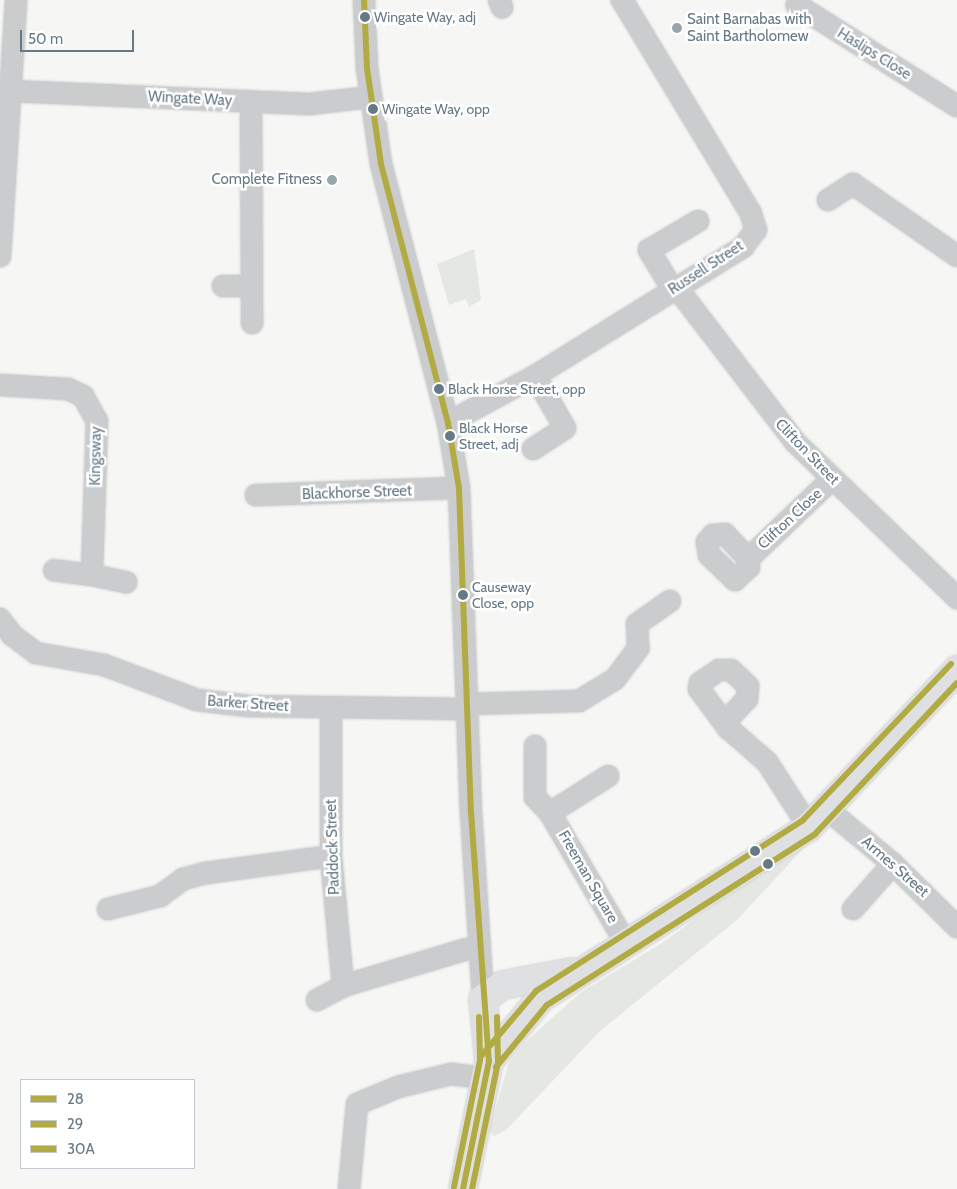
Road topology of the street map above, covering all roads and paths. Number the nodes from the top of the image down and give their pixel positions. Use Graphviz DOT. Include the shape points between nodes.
graph roads {
  1 [pos="16,0"];
  2 [pos="364,0"];
  3 [pos="622,0"];
  4 [pos="800,0"];
  5 [pos="10,91"];
  6 [pos="370,97"];
  7 [pos="251,102"];
  8 [pos="957,106"];
  9 [pos="828,200"];
  10 [pos="698,221"];
  11 [pos="0,256"];
  12 [pos="957,256"];
  13 [pos="223,286"];
  14 [pos="251,286"];
  15 [pos="675,289"];
  16 [pos="252,323"];
  17 [pos="535,376"];
  18 [pos="0,384"];
  19 [pos="448,423"];
  20 [pos="533,449"];
  21 [pos="832,479"];
  22 [pos="459,488"];
  23 [pos="256,495"];
  24 [pos="748,559"];
  25 [pos="54,570"];
  26 [pos="92,576"];
  27 [pos="126,582"];
  28 [pos="957,598"];
  29 [pos="670,601"];
  30 [pos="4,634"];
  31 [pos="957,670"];
  32 [pos="467,707"];
  33 [pos="331,708"];
  34 [pos="728,728"];
  35 [pos="534,746"];
  36 [pos="608,776"];
  37 [pos="550,813"];
  38 [pos="818,819"];
  39 [pos="331,856"];
  40 [pos="893,864"];
  41 [pos="108,909"];
  42 [pos="853,909"];
  43 [pos="954,916"];
  44 [pos="625,942"];
  45 [pos="467,949"];
  46 [pos="581,971"];
  47 [pos="343,986"];
  48 [pos="541,998"];
  49 [pos="317,1000"];
  50 [pos="483,1000"];
  51 [pos="486,1070"];
  52 [pos="349,1189"];
  53 [pos="463,1189"];
  1 -- 5 [label="street"];
  2 -- 6 [label="street"];
  3 -- 15 [label="street, Russell Street" via="755,224 756,230 743,248"];
  4 -- 8 [label="street, Haslips Close" via="797,5"];
  5 -- 7 [label="street, Wingate Way"];
  5 -- 11 [label="street"];
  6 -- 7 [label="street, Wingate Way" via="308,104"];
  6 -- 19 [label="street" via="393,217"];
  7 -- 14 [label="street"];
  9 -- 12 [label="street" via="853,184"];
  10 -- 15 [label="street, Clifton Street" via="649,250"];
  13 -- 14 [label="street"];
  14 -- 16 [label="street"];
  15 -- 17 [label="street, Russell Street"];
  15 -- 21 [label="street, Clifton Street" via="773,416"];
  17 -- 19 [label="street, Russell Street"];
  17 -- 20 [label="street" via="565,428"];
  18 -- 26 [label="street, Kingsway" via="68,389 83,396 93,409 98,433"];
  19 -- 22 [label="street"];
  21 -- 24 [label="street, Clifton Close"];
  21 -- 28 [label="street, Clifton Street"];
  22 -- 23 [label="street, Blackhorse Street"];
  22 -- 32 [label="street"];
  25 -- 26 [label="street"];
  26 -- 27 [label="street"];
  29 -- 32 [label="street, Barker Street" via="637,624 638,648 615,679 579,701"];
  30 -- 33 [label="street, Barker Street" via="36,653 110,667 196,700"];
  31 -- 38 [label="main road"];
  32 -- 33 [label="street, Barker Street"];
  32 -- 50 [label="street"];
  33 -- 39 [label="street, Paddock Street"];
  34 -- 38 [label="street, Armes Street" via="767,762"];
  35 -- 37 [label="street, Freeman Square" via="535,797"];
  36 -- 37 [label="street"];
  37 -- 44 [label="street, Freeman Square"];
  38 -- 40 [label="street, Armes Street"];
  38 -- 44 [label="main road" via="712,892"];
  39 -- 41 [label="street" via="206,873 184,879 160,896"];
  39 -- 47 [label="street, Paddock Street"];
  40 -- 42 [label="street"];
  40 -- 43 [label="street, Armes Street"];
  44 -- 46 [label="main road"];
  45 -- 47 [label="street"];
  46 -- 48 [label="main road"];
  46 -- 50 [label="main road" via="503,985"];
  47 -- 49 [label="street"];
  48 -- 50 [label="main road" via="500,1004"];
  48 -- 51 [label="main road"];
  50 -- 51 [label="main road"];
  51 -- 52 [label="street" via="451,1074 398,1087 357,1104"];
  51 -- 53 [label="main road"];
}
